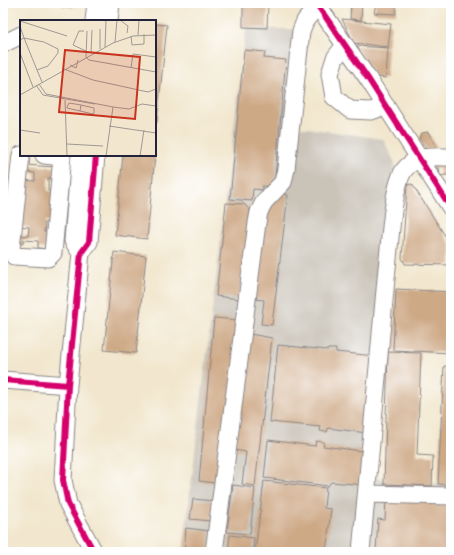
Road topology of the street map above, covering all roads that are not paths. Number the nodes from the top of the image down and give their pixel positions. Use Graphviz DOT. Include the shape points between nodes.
graph roads {
  1 [pos="96,3"];
  2 [pos="111,3"];
  3 [pos="317,4"];
  4 [pos="94,20"];
  5 [pos="109,20"];
  6 [pos="20,36"];
  7 [pos="3,44"];
  8 [pos="345,44"];
  9 [pos="386,106"];
  10 [pos="21,156"];
  11 [pos="62,156"];
  12 [pos="80,156"];
  13 [pos="96,156"];
  14 [pos="451,157"];
  15 [pos="419,158"];
  16 [pos="449,200"];
  17 [pos="81,253"];
  18 [pos="3,380"];
  19 [pos="68,385"];
  20 [pos="367,494"];
  21 [pos="451,496"];
  22 [pos="94,552"];
  23 [pos="214,552"];
  24 [pos="361,552"];
  1 -- 4 [label="street"];
  2 -- 5 [label="street"];
  3 -- 8 [label="street"];
  3 -- 23 [label="street" via="300,30 286,169 282,182 264,202 259,212"];
  6 -- 7 [label="street"];
  8 -- 9 [label="street"];
  8 -- 9 [label="street" via="335,58 330,74 334,97 350,110 370,111"];
  9 -- 15 [label="street"];
  10 -- 11 [label="street" via="11,248 14,256 48,258 53,253"];
  12 -- 17 [label="street" via="73,241"];
  13 -- 17 [label="street" via="89,242"];
  14 -- 15 [label="street"];
  15 -- 16 [label="street"];
  15 -- 20 [label="street" via="404,170 394,206"];
  17 -- 19 [label="street"];
  18 -- 19 [label="street"];
  19 -- 22 [label="street" via="63,480 68,504"];
  20 -- 21 [label="street"];
  20 -- 24 [label="street"];
}
